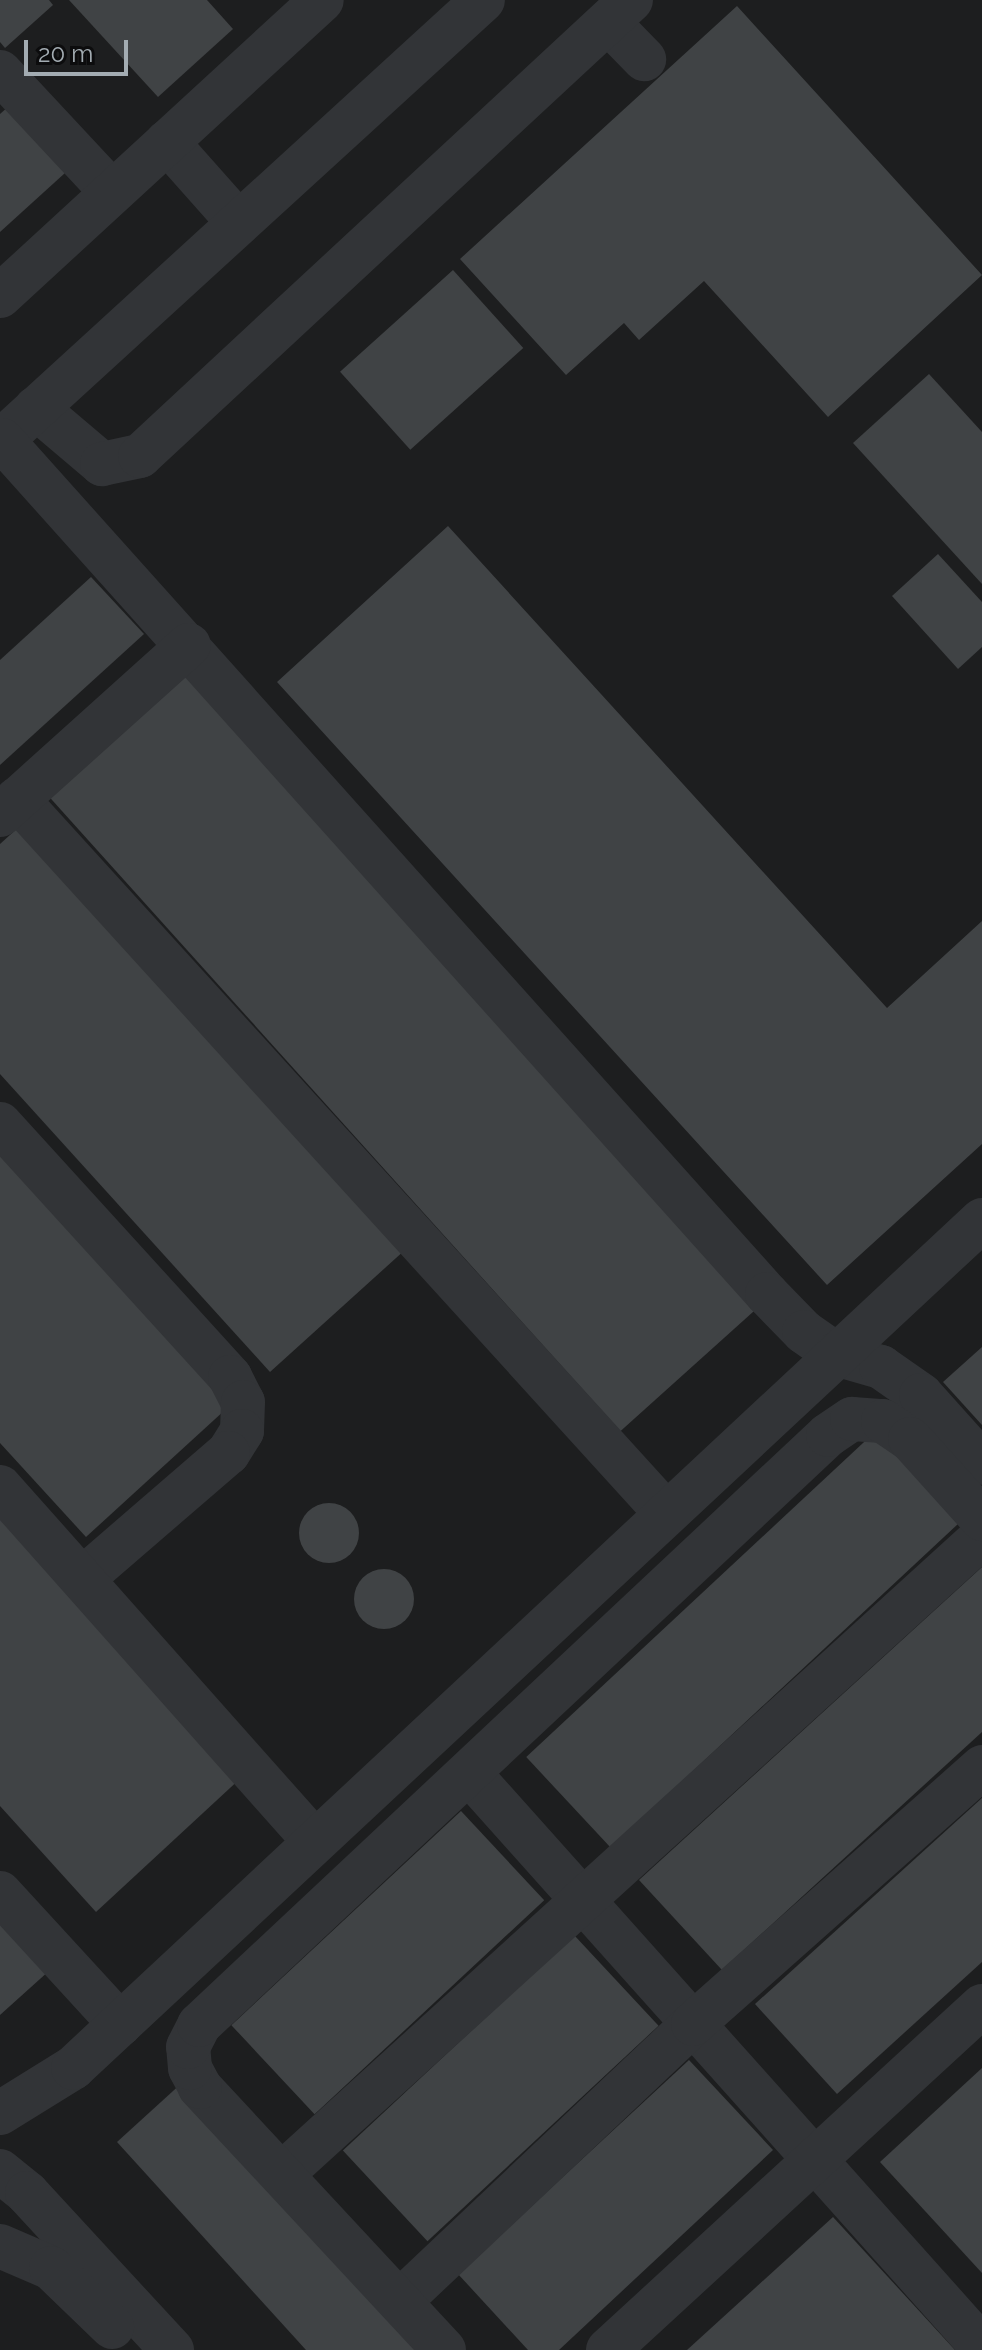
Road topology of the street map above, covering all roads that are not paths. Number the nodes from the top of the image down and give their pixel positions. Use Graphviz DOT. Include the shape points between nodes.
graph roads {
  1 [pos="322,0"];
  2 [pos="483,0"];
  3 [pos="619,11"];
  4 [pos="644,59"];
  5 [pos="0,72"];
  6 [pos="167,142"];
  7 [pos="112,192"];
  8 [pos="238,222"];
  9 [pos="0,296"];
  10 [pos="36,408"];
  11 [pos="1,441"];
  12 [pos="189,645"];
  13 [pos="9,807"];
  14 [pos="0,1124"];
  15 [pos="982,1220"];
  16 [pos="836,1354"];
  17 [pos="982,1463"];
  18 [pos="0,1487"];
  19 [pos="666,1513"];
  20 [pos="982,1519"];
  21 [pos="982,1537"];
  22 [pos="83,1578"];
  23 [pos="982,1767"];
  24 [pos="469,1773"];
  25 [pos="314,1841"];
  26 [pos="0,1893"];
  27 [pos="584,1901"];
  28 [pos="982,2006"];
  29 [pos="120,2024"];
  30 [pos="693,2024"];
  31 [pos="0,2113"];
  32 [pos="815,2159"];
  33 [pos="282,2174"];
  34 [pos="9,2194"];
  35 [pos="0,2246"];
  36 [pos="400,2301"];
  37 [pos="982,2347"];
  38 [pos="132,2350"];
  39 [pos="172,2350"];
  40 [pos="444,2350"];
  41 [pos="608,2350"];
  1 -- 6 [label="street"];
  2 -- 8 [label="street"];
  3 -- 4 [label="street"];
  3 -- 10 [label="street" via="140,456 102,464"];
  5 -- 7 [label="street"];
  6 -- 7 [label="street"];
  6 -- 8 [label="street"];
  7 -- 9 [label="street"];
  8 -- 10 [label="street"];
  10 -- 11 [label="street"];
  11 -- 12 [label="street"];
  12 -- 13 [label="street"];
  12 -- 16 [label="street" via="767,1294 804,1332"];
  13 -- 19 [label="street"];
  14 -- 22 [label="street" via="230,1377 243,1402 242,1431 228,1453"];
  15 -- 16 [label="street"];
  16 -- 17 [label="street" via="881,1367 921,1395"];
  16 -- 19 [label="street"];
  18 -- 22 [label="street"];
  19 -- 25 [label="street"];
  20 -- 24 [label="street" via="910,1439 883,1421 852,1419 828,1435"];
  21 -- 27 [label="street"];
  22 -- 25 [label="street"];
  23 -- 30 [label="street"];
  24 -- 27 [label="street"];
  24 -- 33 [label="street" via="199,2025 188,2047 190,2068 200,2087"];
  25 -- 29 [label="street"];
  26 -- 29 [label="street"];
  27 -- 30 [label="street"];
  27 -- 33 [label="street"];
  28 -- 32 [label="street"];
  29 -- 31 [label="street" via="73,2068"];
  30 -- 32 [label="street"];
  30 -- 36 [label="street"];
  32 -- 37 [label="street"];
  32 -- 41 [label="street"];
  33 -- 36 [label="street"];
  34 -- 39 [label="street"];
  35 -- 38 [label="street" via="51,2268"];
  36 -- 40 [label="street"];
}
